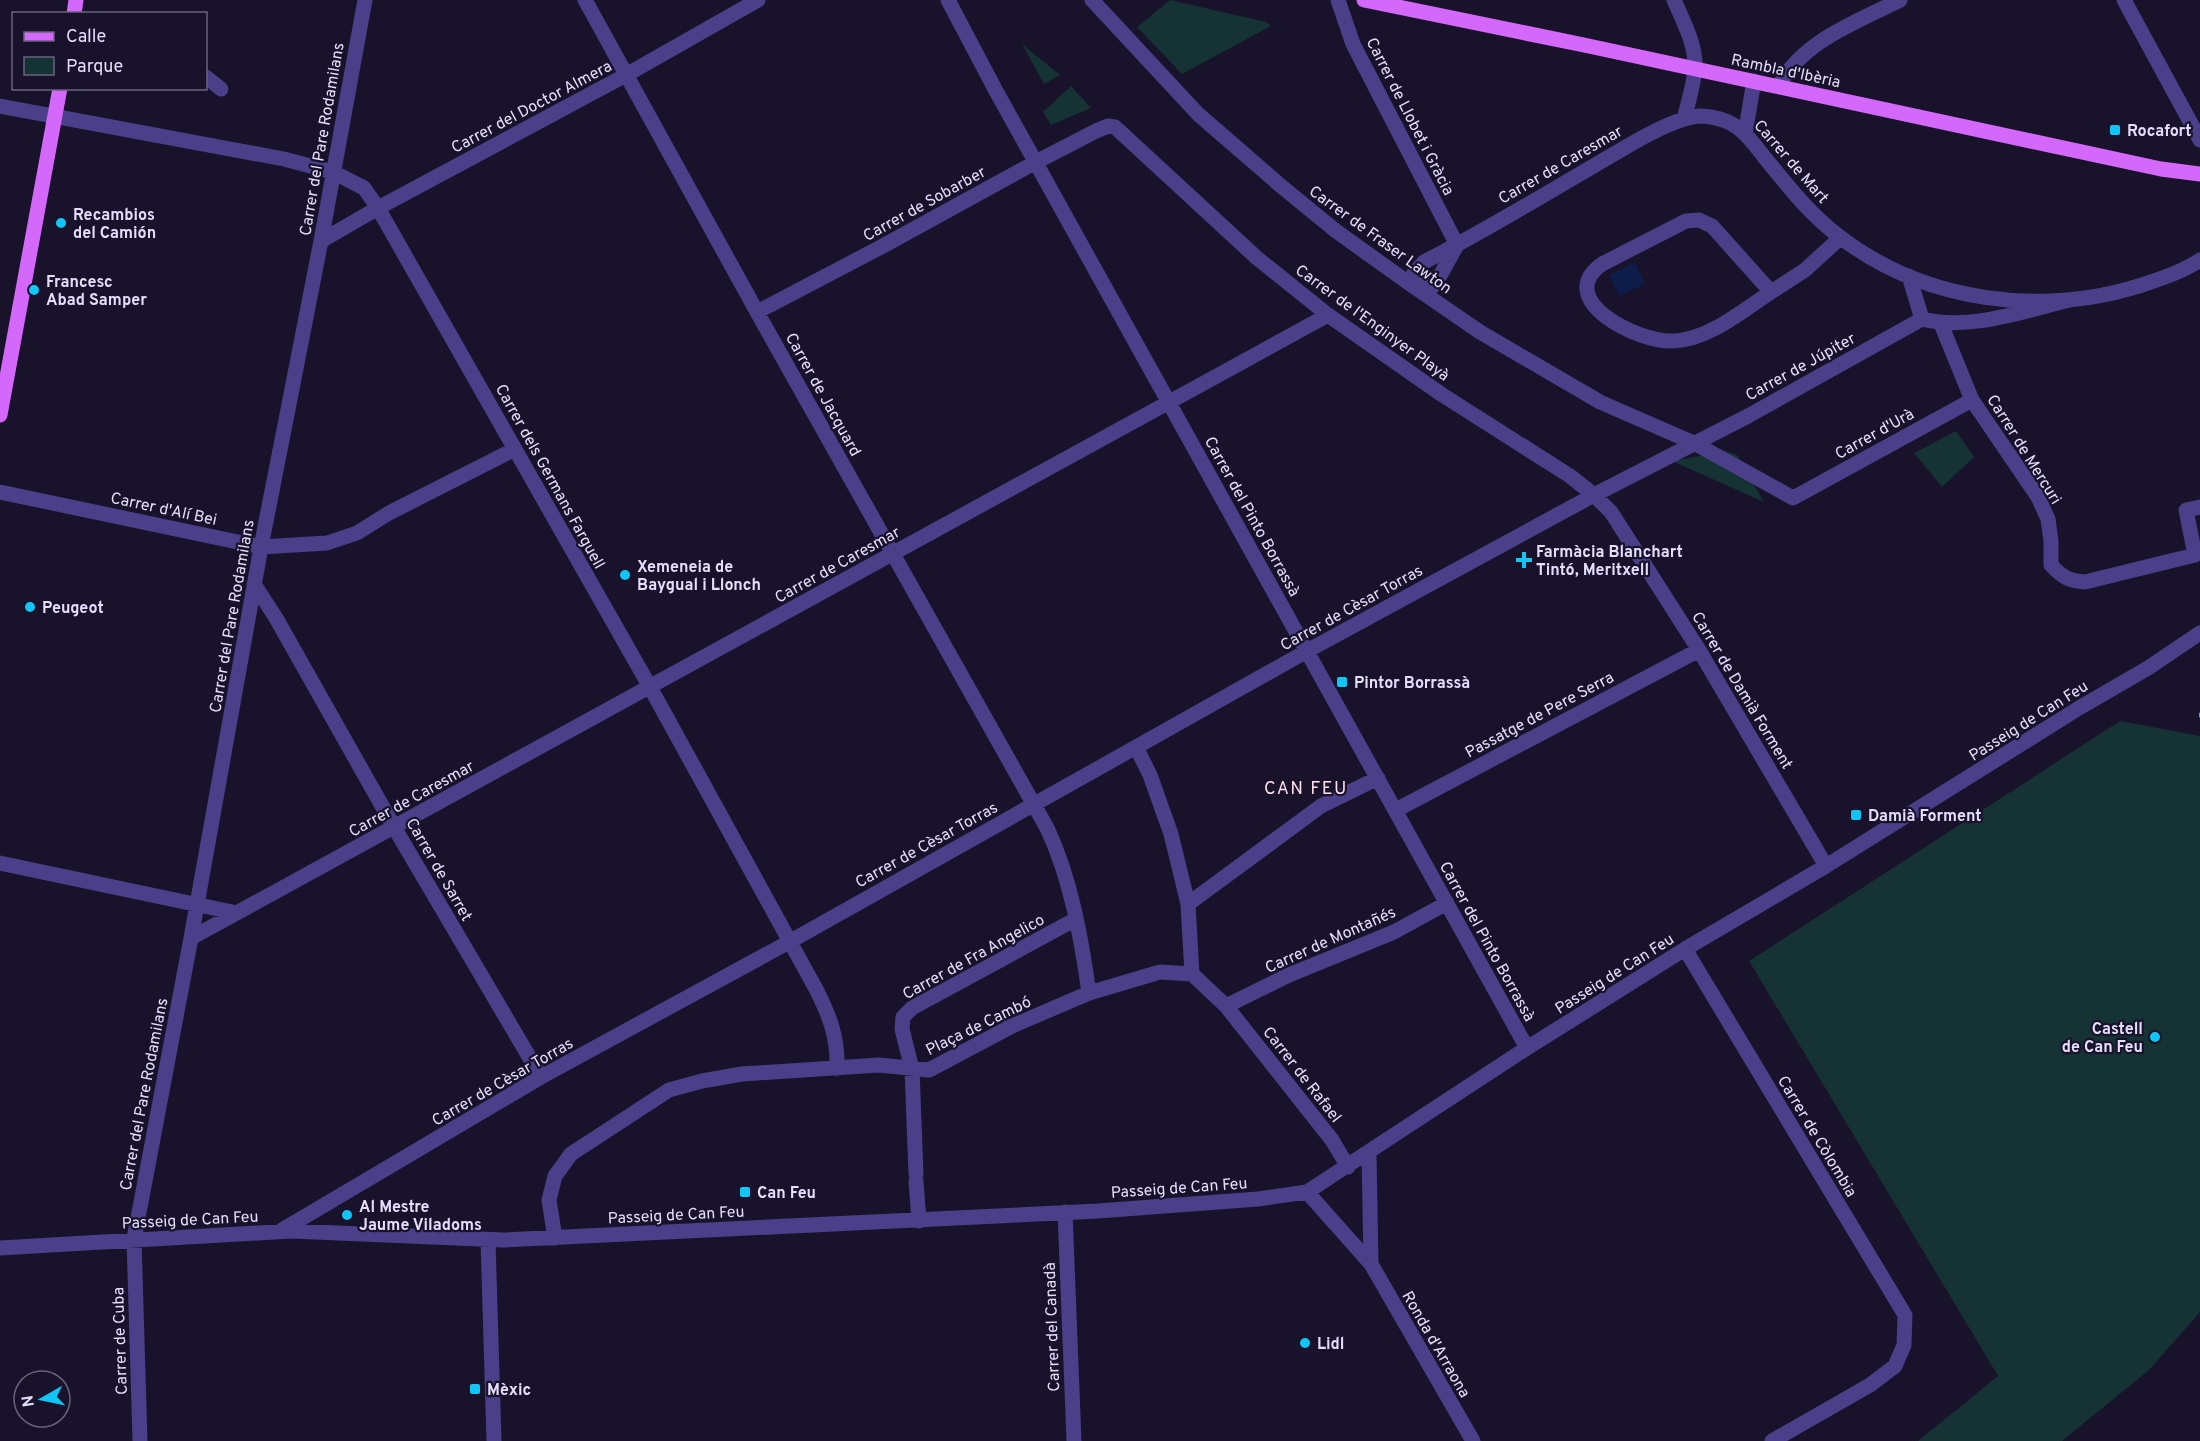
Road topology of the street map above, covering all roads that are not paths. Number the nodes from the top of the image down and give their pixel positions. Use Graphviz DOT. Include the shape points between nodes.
graph roads {
  1 [pos="365,0"];
  2 [pos="585,0"];
  3 [pos="758,0"];
  4 [pos="948,0"];
  5 [pos="1092,0"];
  6 [pos="1338,0"];
  7 [pos="1364,0"];
  8 [pos="1674,0"];
  9 [pos="1900,0"];
  10 [pos="2124,0"];
  11 [pos="1695,68"];
  12 [pos="627,75"];
  13 [pos="207,78"];
  14 [pos="1754,81"];
  15 [pos="1779,87"];
  16 [pos="222,89"];
  17 [pos="60,90"];
  18 [pos="0,106"];
  19 [pos="55,117"];
  20 [pos="1684,119"];
  21 [pos="1108,126"];
  22 [pos="1744,134"];
  23 [pos="2200,140"];
  24 [pos="1036,162"];
  25 [pos="333,172"];
  26 [pos="2200,174"];
  27 [pos="378,208"];
  28 [pos="1840,238"];
  29 [pos="321,241"];
  30 [pos="1457,245"];
  31 [pos="2200,260"];
  32 [pos="1909,276"];
  33 [pos="1410,284"];
  34 [pos="1771,292"];
  35 [pos="2070,300"];
  36 [pos="757,312"];
  37 [pos="1328,315"];
  38 [pos="1922,319"];
  39 [pos="1941,324"];
  40 [pos="1972,400"];
  41 [pos="1170,403"];
  42 [pos="0,415"];
  43 [pos="1694,443"];
  44 [pos="515,449"];
  45 [pos="0,492"];
  46 [pos="1594,495"];
  47 [pos="1793,498"];
  48 [pos="2200,507"];
  49 [pos="1625,534"];
  50 [pos="261,547"];
  51 [pos="893,554"];
  52 [pos="254,584"];
  53 [pos="2200,633"];
  54 [pos="1699,650"];
  55 [pos="1307,651"];
  56 [pos="650,687"];
  57 [pos="1136,747"];
  58 [pos="1378,778"];
  59 [pos="1033,805"];
  60 [pos="1396,810"];
  61 [pos="394,827"];
  62 [pos="0,864"];
  63 [pos="1826,866"];
  64 [pos="1447,903"];
  65 [pos="1188,904"];
  66 [pos="197,906"];
  67 [pos="237,913"];
  68 [pos="1076,919"];
  69 [pos="191,938"];
  70 [pos="789,942"];
  71 [pos="1685,950"];
  72 [pos="1192,974"];
  73 [pos="1089,993"];
  74 [pos="1226,1006"];
  75 [pos="1527,1048"];
  76 [pos="837,1069"];
  77 [pos="912,1069"];
  78 [pos="541,1077"];
  79 [pos="1369,1154"];
  80 [pos="1348,1167"];
  81 [pos="1307,1192"];
  82 [pos="1065,1212"];
  83 [pos="919,1221"];
  84 [pos="280,1232"];
  85 [pos="555,1238"];
  86 [pos="134,1239"];
  87 [pos="488,1240"];
  88 [pos="0,1248"];
  89 [pos="1371,1264"];
  90 [pos="140,1441"];
  91 [pos="494,1441"];
  92 [pos="1074,1441"];
  93 [pos="1473,1441"];
  94 [pos="1772,1441"];
  1 -- 25 [label="street, Carrer del Pare Rodamilans"];
  2 -- 12 [label="street, Carrer de Jacquard"];
  3 -- 12 [label="street, Carrer del Doctor Almera"];
  4 -- 24 [label="street, Carrer del Pinto Borrassà"];
  5 -- 33 [label="street, Carrer de Fraser Lawton" via="1206,121 1327,223"];
  6 -- 30 [label="street, Carrer de Llobet i Gràcia" via="1366,71"];
  7 -- 11 [label="main road, Rambla d'Ibèria"];
  8 -- 11 [label="street" via="1689,35"];
  9 -- 15 [label="street" via="1807,52 1785,73"];
  10 -- 23 [label="street"];
  11 -- 14 [label="main road, Rambla d'Ibèria"];
  11 -- 20 [label="street"];
  12 -- 27 [label="street, Carrer del Doctor Almera"];
  12 -- 36 [label="street, Carrer de Jacquard"];
  13 -- 16 [label="street"];
  14 -- 15 [label="main road, Rambla d'Ibèria"];
  14 -- 22 [label="street"];
  15 -- 26 [label="main road, Rambla d'Ibèria" via="2151,167"];
  17 -- 19 [label="main road"];
  18 -- 19 [label="street"];
  19 -- 25 [label="street" via="284,159"];
  19 -- 42 [label="main road"];
  20 -- 22 [label="street, Carrer de Mart" via="1713,117 1737,126"];
  20 -- 30 [label="street, Carrer de Caresmar" via="1638,140"];
  21 -- 24 [label="street, Carrer de Sobarber"];
  21 -- 37 [label="street, Carrer de l'Enginyer Playà" via="1119,130 1257,258"];
  22 -- 28 [label="street, Carrer de Mart" via="1803,204"];
  24 -- 36 [label="street, Carrer de Sobarber"];
  24 -- 41 [label="street, Carrer del Pinto Borrassà"];
  25 -- 27 [label="street, Carrer dels Germans Farguell" via="364,188"];
  25 -- 29 [label="street, Carrer del Pare Rodamilans"];
  27 -- 29 [label="street, Carrer del Doctor Almera"];
  27 -- 44 [label="street, Carrer dels Germans Farguell"];
  28 -- 32 [label="street, Carrer de Mart"];
  28 -- 34 [label="street" via="1805,270"];
  29 -- 50 [label="street, Carrer del Pare Rodamilans"];
  30 -- 33 [label="street, Carrer de Caresmar" via="1424,262"];
  30 -- 33 [label="street" via="1433,286"];
  31 -- 35 [label="street, Carrer de Mart" via="2185,270 2113,294"];
  32 -- 35 [label="street, Carrer de Mart" via="1979,297"];
  32 -- 38 [label="street"];
  33 -- 43 [label="street, Carrer de Fraser Lawton" via="1480,332 1600,402"];
  34 -- 34 [label="street" via="1712,226 1699,220 1686,220 1602,264 1591,271 1587,285 1589,300 1598,310 1634,334 1672,341 1691,339 1714,328"];
  35 -- 39 [label="street, Carrer de Mart" via="1989,319"];
  36 -- 51 [label="street, Carrer de Jacquard"];
  37 -- 41 [label="street, Carrer de Caresmar"];
  37 -- 46 [label="street, Carrer de l'Enginyer Playà"];
  38 -- 39 [label="street"];
  38 -- 43 [label="street, Carrer de Júpiter"];
  39 -- 40 [label="street, Carrer de Mercuri"];
  40 -- 47 [label="street, Carrer d'Urà"];
  40 -- 48 [label="street, Carrer de Mercuri" via="2038,497 2048,519 2051,565 2071,581 2085,582 2195,555 2186,510"];
  41 -- 51 [label="street, Carrer de Caresmar"];
  41 -- 55 [label="street, Carrer del Pinto Borrassà"];
  43 -- 46 [label="street"];
  43 -- 47 [label="street, Carrer de Fraser Lawton"];
  44 -- 50 [label="street, Carrer d'Alí Bei" via="388,513 357,533 327,543"];
  44 -- 56 [label="street, Carrer dels Germans Farguell"];
  45 -- 50 [label="street, Carrer d'Alí Bei"];
  46 -- 49 [label="street, Carrer de l'Enginyer Playà"];
  46 -- 55 [label="street, Carrer de Cèsar Torras"];
  49 -- 54 [label="street, Carrer de Damià Forment"];
  50 -- 52 [label="street, Carrer del Pare Rodamilans"];
  51 -- 56 [label="street, Carrer de Caresmar"];
  51 -- 59 [label="street, Carrer de Jacquard"];
  52 -- 61 [label="street, Carrer de Sarret"];
  52 -- 66 [label="street, Carrer del Pare Rodamilans"];
  53 -- 63 [label="street, Passeig de Can Feu"];
  54 -- 60 [label="street, Passatge de Pere Serra"];
  54 -- 63 [label="street, Carrer de Damià Forment"];
  55 -- 57 [label="street, Carrer de Cèsar Torras"];
  55 -- 58 [label="street, Carrer del Pinto Borrassà"];
  56 -- 61 [label="street, Carrer de Caresmar"];
  56 -- 70 [label="street, Carrer dels Germans Farguell"];
  57 -- 59 [label="street, Carrer de Cèsar Torras"];
  57 -- 65 [label="street" via="1171,834"];
  58 -- 60 [label="street, Carrer del Pinto Borrassà"];
  58 -- 65 [label="street" via="1321,806"];
  59 -- 68 [label="street, Carrer de Jacquard" via="1057,850"];
  59 -- 70 [label="street, Carrer de Cèsar Torras"];
  60 -- 64 [label="street, Carrer del Pinto Borrassà"];
  61 -- 67 [label="street, Carrer de Caresmar"];
  61 -- 78 [label="street, Carrer de Sarret"];
  62 -- 66 [label="street"];
  63 -- 71 [label="street, Passeig de Can Feu"];
  64 -- 74 [label="street, Carrer de Montañés" via="1394,932"];
  64 -- 75 [label="street, Carrer del Pinto Borrassà"];
  65 -- 72 [label="street"];
  66 -- 67 [label="street"];
  66 -- 69 [label="street, Carrer del Pare Rodamilans"];
  67 -- 69 [label="street, Carrer de Caresmar"];
  68 -- 73 [label="street, Carrer de Jacquard"];
  68 -- 77 [label="street, Carrer de Fra Angelico" via="912,1008 903,1017 902,1029"];
  69 -- 86 [label="street, Carrer del Pare Rodamilans"];
  70 -- 76 [label="street, Carrer dels Germans Farguell" via="832,1023"];
  70 -- 78 [label="street, Carrer de Cèsar Torras"];
  71 -- 75 [label="street, Passeig de Can Feu"];
  71 -- 94 [label="street, Carrer de Còlombia" via="1905,1315 1904,1345 1895,1366 1870,1385"];
  72 -- 73 [label="street, Plaça de Cambó" via="1160,972"];
  72 -- 74 [label="street, Carrer de Rafael"];
  73 -- 77 [label="street, Plaça de Cambó" via="1012,1026 928,1070"];
  74 -- 80 [label="street, Carrer de Rafael" via="1332,1140"];
  75 -- 79 [label="street, Passeig de Can Feu"];
  76 -- 77 [label="street" via="879,1065"];
  76 -- 85 [label="street" via="742,1074 669,1090 571,1154 555,1176 549,1200"];
  77 -- 83 [label="street, Plaça de Cambó"];
  78 -- 84 [label="street, Carrer de Cèsar Torras"];
  79 -- 80 [label="street, Passeig de Can Feu"];
  79 -- 89 [label="street, Ronda d'Arraona"];
  80 -- 81 [label="street, Passeig de Can Feu"];
  81 -- 82 [label="street, Passeig de Can Feu" via="1258,1200"];
  81 -- 89 [label="street, Ronda d'Arraona"];
  82 -- 83 [label="street, Passeig de Can Feu"];
  82 -- 92 [label="street, Carrer del Canadà"];
  83 -- 85 [label="street, Passeig de Can Feu"];
  84 -- 86 [label="street, Passeig de Can Feu"];
  84 -- 87 [label="street, Passeig de Can Feu"];
  85 -- 87 [label="street, Passeig de Can Feu"];
  86 -- 88 [label="street, Passeig de Can Feu"];
  86 -- 90 [label="street, Carrer de Cuba"];
  87 -- 91 [label="street"];
  89 -- 93 [label="street, Ronda d'Arraona"];
}
